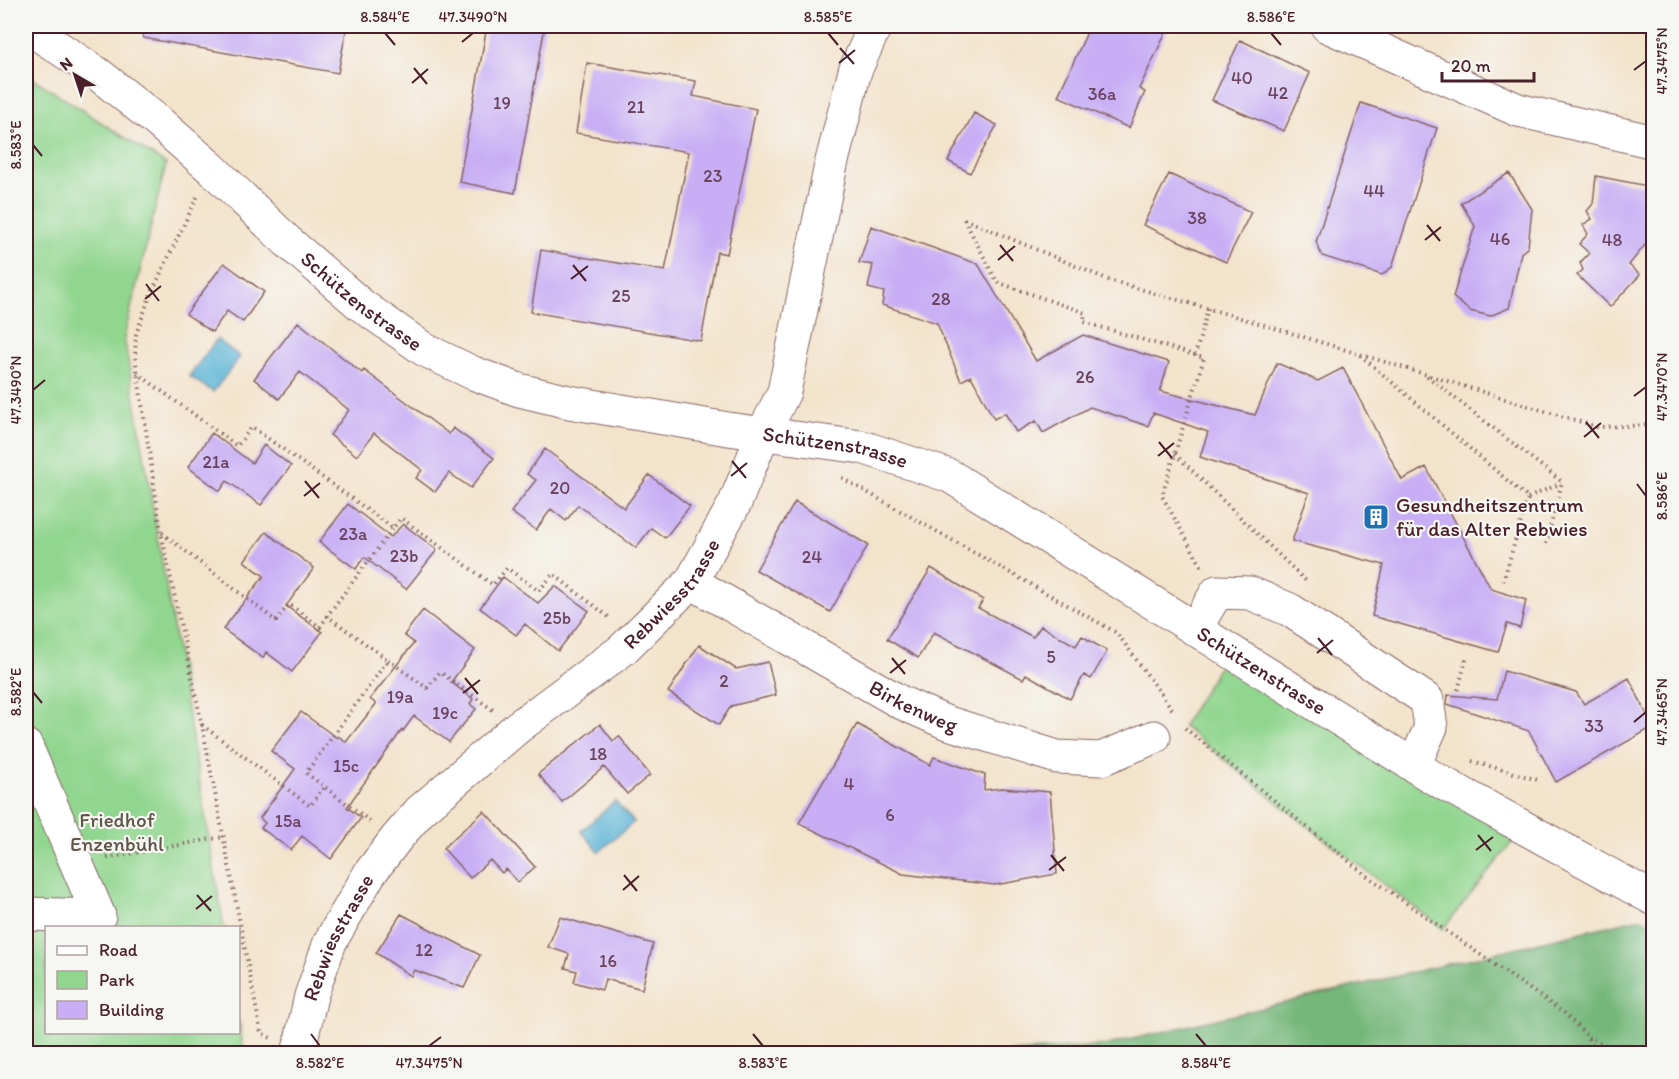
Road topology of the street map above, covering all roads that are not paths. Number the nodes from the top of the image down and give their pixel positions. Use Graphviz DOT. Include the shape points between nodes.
graph roads {
  1 [pos="26,26"];
  2 [pos="875,26"];
  3 [pos="1327,26"];
  4 [pos="1653,142"];
  5 [pos="763,434"];
  6 [pos="691,582"];
  7 [pos="1195,629"];
  8 [pos="1171,726"];
  9 [pos="26,746"];
  10 [pos="1414,765"];
  11 [pos="1653,899"];
  12 [pos="26,915"];
  13 [pos="298,1053"];
  1 -- 5 [label="street, Schützenstrasse" via="98,74 156,120 361,305 425,350 519,390"];
  2 -- 5 [label="street, Rebwiesstrasse" via="855,71 831,165 784,392"];
  3 -- 4 [label="street" via="1518,110"];
  5 -- 6 [label="street, Rebwiesstrasse" via="735,503"];
  5 -- 7 [label="street, Schützenstrasse" via="862,447 950,476"];
  6 -- 8 [label="street, Birkenweg" via="900,702 945,722 1057,757 1101,759"];
  6 -- 13 [label="street, Rebwiesstrasse" via="622,650 518,728 420,811 396,839 370,873 330,942 311,996"];
  7 -- 10 [label="street, Schützenstrasse"];
  7 -- 10 [label="street" via="1216,592 1250,593 1290,610 1427,700 1431,727"];
  9 -- 12 [label="street" via="99,916"];
  10 -- 11 [label="street, Schützenstrasse"];
}
